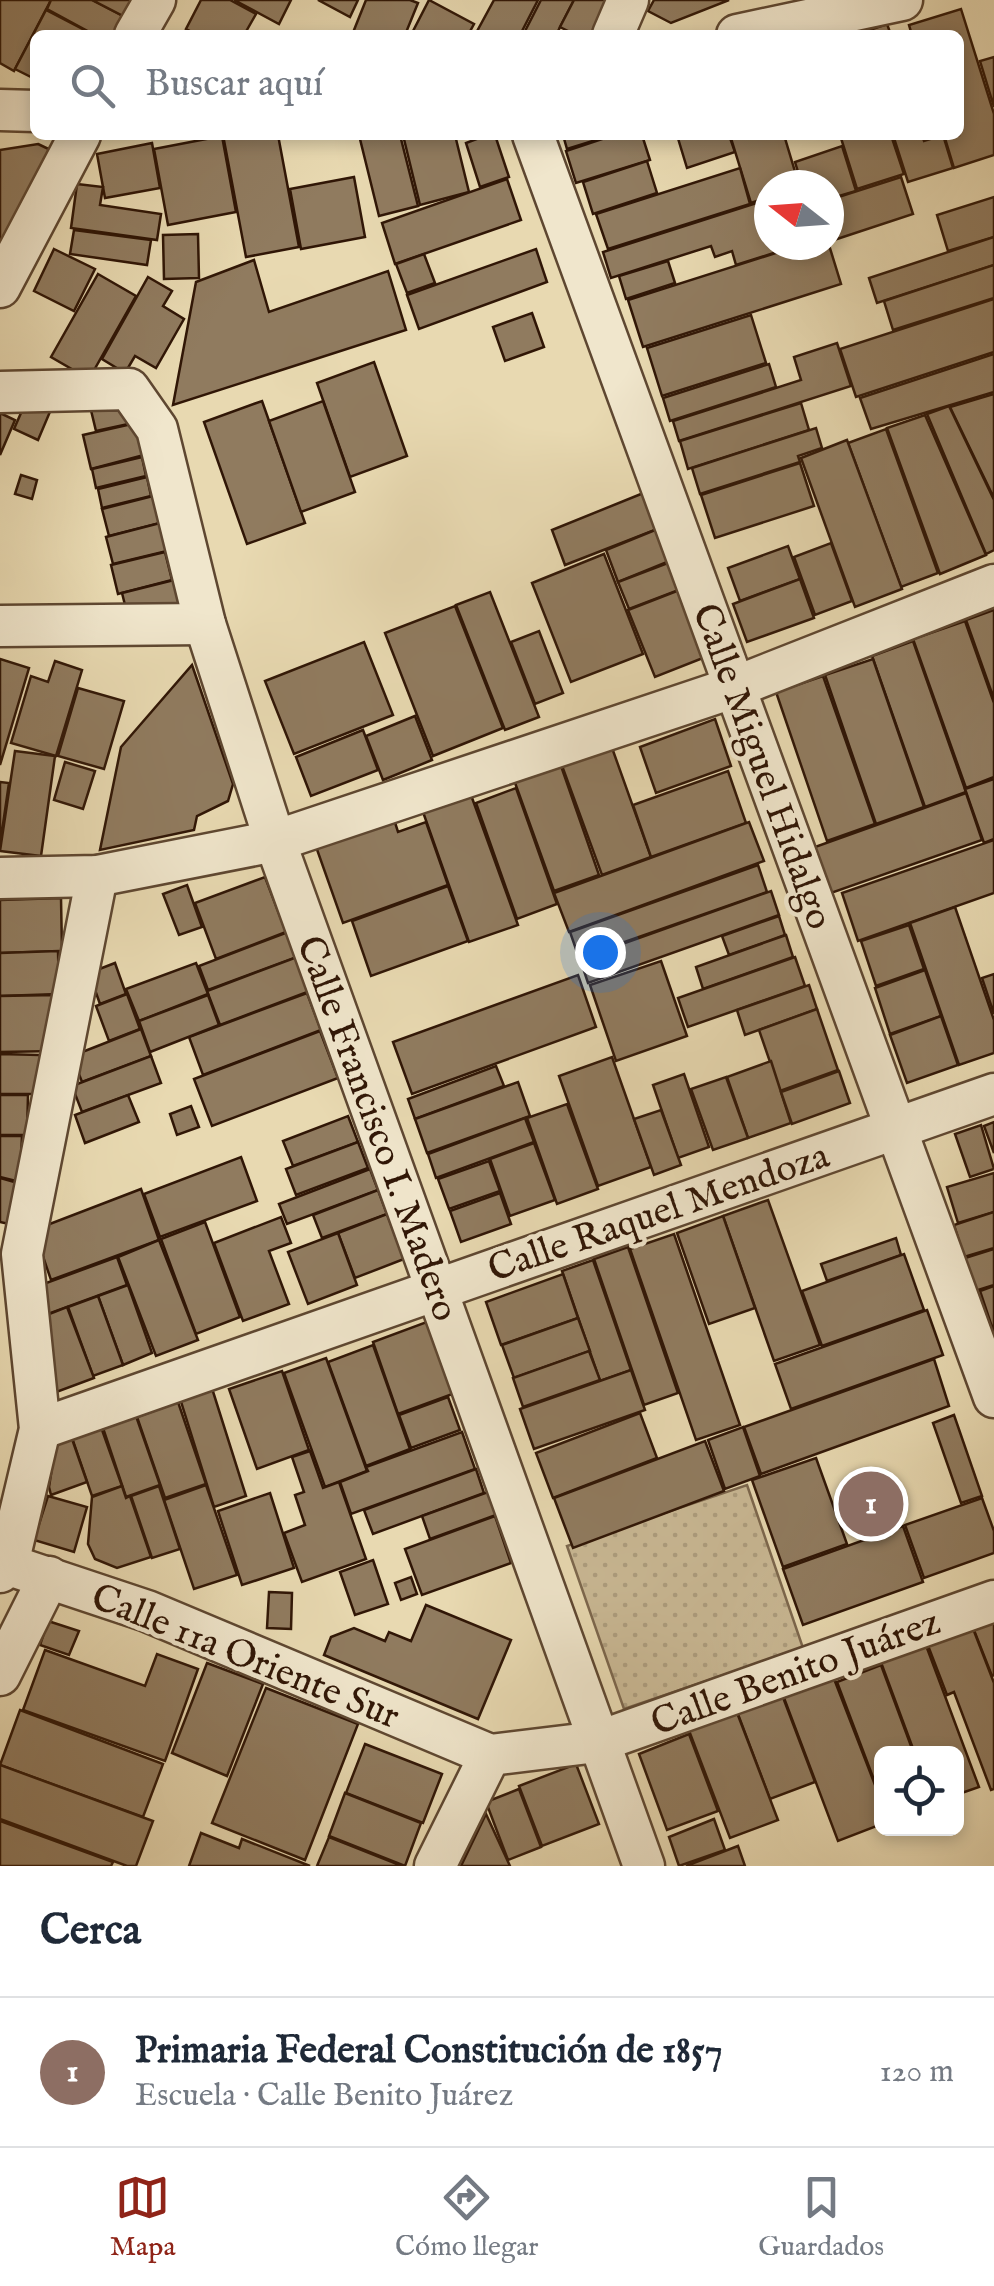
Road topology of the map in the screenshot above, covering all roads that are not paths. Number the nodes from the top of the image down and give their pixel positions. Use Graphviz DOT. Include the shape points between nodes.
graph roads {
  1 [pos="155,0"];
  2 [pos="628,0"];
  3 [pos="902,0"];
  4 [pos="864,4"];
  5 [pos="138,30"];
  6 [pos="615,30"];
  7 [pos="757,30"];
  8 [pos="77,140"];
  9 [pos="535,140"];
  10 [pos="0,287"];
  11 [pos="0,392"];
  12 [pos="994,585"];
  13 [pos="205,624"];
  14 [pos="0,626"];
  15 [pos="735,687"];
  16 [pos="275,841"];
  17 [pos="98,876"];
  18 [pos="0,878"];
  19 [pos="994,1094"];
  20 [pos="896,1128"];
  21 [pos="438,1287"];
  22 [pos="994,1398"];
  23 [pos="40,1428"];
  24 [pos="2,1566"];
  25 [pos="49,1577"];
  26 [pos="994,1601"];
  27 [pos="0,1675"];
  28 [pos="597,1742"];
  29 [pos="490,1755"];
  30 [pos="435,1866"];
  31 [pos="644,1866"];
  1 -- 5 [label="street"];
  2 -- 6 [label="street"];
  3 -- 4 [label="street"];
  4 -- 7 [label="street"];
  8 -- 10 [label="street"];
  9 -- 15 [label="street, Calle Miguel Hidalgo"];
  11 -- 13 [label="street, Calle Francisco I. Madero" via="129,388 157,428"];
  12 -- 15 [label="street"];
  13 -- 14 [label="street"];
  13 -- 16 [label="street, Calle Francisco I. Madero"];
  15 -- 16 [label="street"];
  15 -- 20 [label="street, Calle Miguel Hidalgo"];
  16 -- 17 [label="street"];
  16 -- 21 [label="street, Calle Francisco I. Madero"];
  17 -- 18 [label="street"];
  17 -- 23 [label="street" via="22,1254"];
  19 -- 20 [label="street, Calle Raquel Mendoza"];
  20 -- 21 [label="street, Calle Raquel Mendoza"];
  20 -- 22 [label="street, Calle Miguel Hidalgo"];
  21 -- 23 [label="street, Calle Raquel Mendoza"];
  21 -- 28 [label="street, Calle Francisco I. Madero"];
  23 -- 24 [label="street"];
  24 -- 25 [label="street, Calle 11a Oriente Sur"];
  25 -- 27 [label="street"];
  25 -- 29 [label="street, Calle 11a Oriente Sur" via="147,1611"];
  26 -- 28 [label="street, Calle Benito Juárez"];
  28 -- 29 [label="street, Calle Benito Juárez"];
  28 -- 31 [label="street, Calle Francisco I. Madero"];
  29 -- 30 [label="street"];
}
